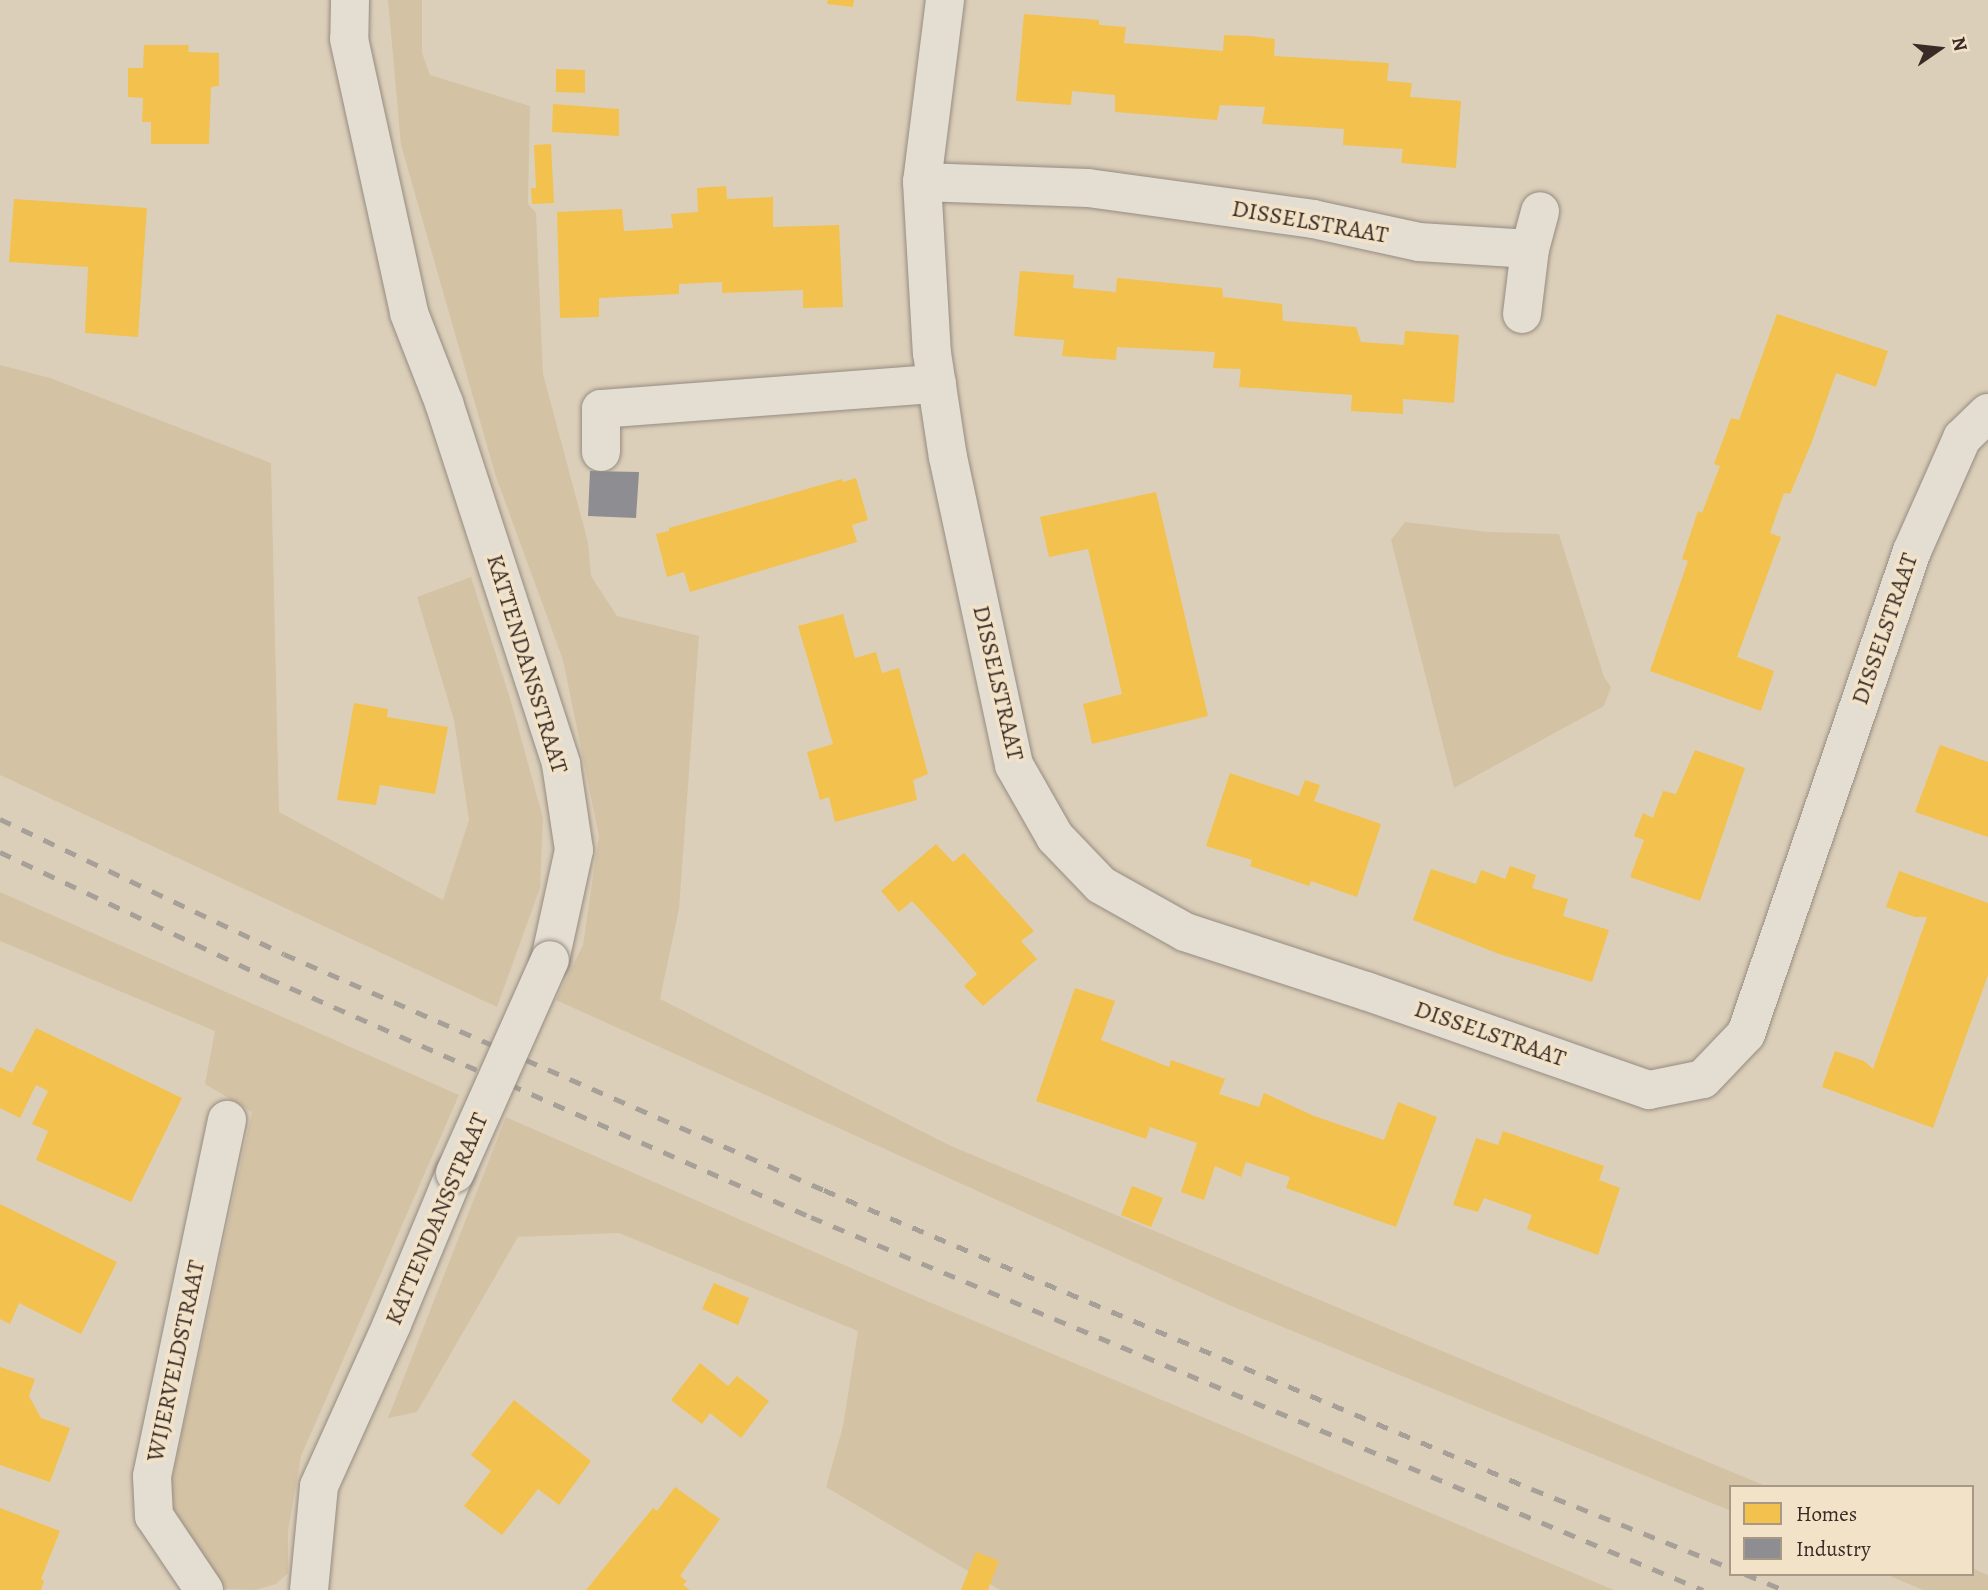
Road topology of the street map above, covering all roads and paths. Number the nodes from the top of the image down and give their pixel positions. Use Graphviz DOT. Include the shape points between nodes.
graph roads {
  1 [pos="350,0"];
  2 [pos="945,0"];
  3 [pos="922,182"];
  4 [pos="1539,211"];
  5 [pos="1530,248"];
  6 [pos="1522,314"];
  7 [pos="937,384"];
  8 [pos="1988,413"];
  9 [pos="601,453"];
  10 [pos="227,1120"];
  11 [pos="204,1590"];
  12 [pos="309,1590"];
  1 -- 12 [label="street, KATTENDANSSTRAAT, bridge" via="349,39 409,313 444,403 561,764 574,850 551,960 319,1486"];
  2 -- 3 [label="street, DISSELSTRAAT"];
  3 -- 5 [label="street, DISSELSTRAAT" via="1088,188 1313,219 1419,242"];
  3 -- 7 [label="street, DISSELSTRAAT"];
  4 -- 5 [label="street"];
  5 -- 6 [label="street"];
  7 -- 8 [label="street, DISSELSTRAAT" via="948,457 1014,765 1055,837 1101,885 1185,932 1649,1090 1703,1079 1746,1034 1912,551 1962,438"];
  7 -- 9 [label="street" via="601,409"];
  10 -- 11 [label="street, WIJERVELDSTRAAT" via="152,1476 154,1516"];
}
